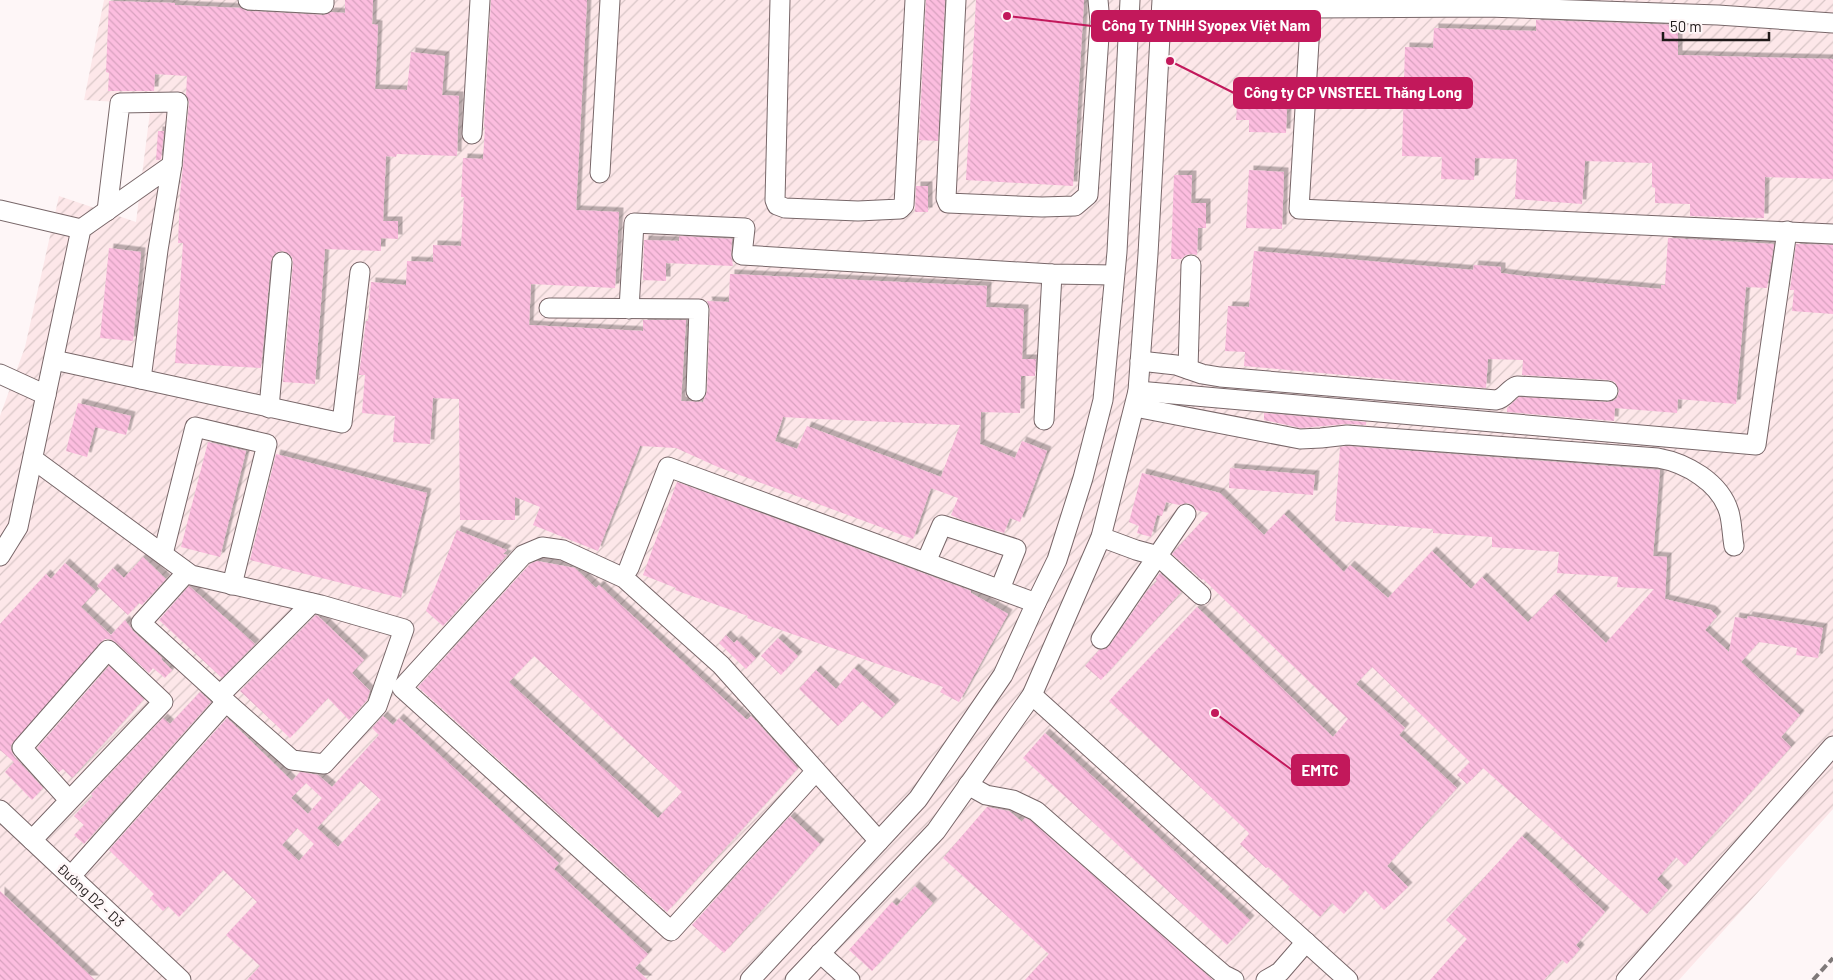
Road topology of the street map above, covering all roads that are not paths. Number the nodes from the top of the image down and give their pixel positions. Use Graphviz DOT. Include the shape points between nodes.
graph roads {
  1 [pos="248,0"];
  2 [pos="324,0"];
  3 [pos="480,0"];
  4 [pos="610,0"];
  5 [pos="780,0"];
  6 [pos="916,0"];
  7 [pos="956,0"];
  8 [pos="1098,0"];
  9 [pos="1130,0"];
  10 [pos="1162,3"];
  11 [pos="1311,8"];
  12 [pos="1833,24"];
  13 [pos="1306,90"];
  14 [pos="1389,94"];
  15 [pos="472,134"];
  16 [pos="172,165"];
  17 [pos="600,173"];
  18 [pos="0,210"];
  19 [pos="107,211"];
  20 [pos="81,230"];
  21 [pos="1787,231"];
  22 [pos="1833,234"];
  23 [pos="282,262"];
  24 [pos="1191,265"];
  25 [pos="360,272"];
  26 [pos="1052,274"];
  27 [pos="1114,275"];
  28 [pos="549,308"];
  29 [pos="629,309"];
  30 [pos="54,360"];
  31 [pos="1140,361"];
  32 [pos="1188,369"];
  33 [pos="0,374"];
  34 [pos="141,379"];
  35 [pos="696,391"];
  36 [pos="1608,391"];
  37 [pos="46,395"];
  38 [pos="1136,399"];
  39 [pos="269,408"];
  40 [pos="1044,420"];
  41 [pos="32,459"];
  42 [pos="1186,514"];
  43 [pos="1101,537"];
  44 [pos="1734,546"];
  45 [pos="163,554"];
  46 [pos="0,556"];
  47 [pos="1158,556"];
  48 [pos="926,562"];
  49 [pos="629,568"];
  50 [pos="186,572"];
  51 [pos="232,584"];
  52 [pos="1000,589"];
  53 [pos="1200,595"];
  54 [pos="1036,602"];
  55 [pos="312,603"];
  56 [pos="1101,639"];
  57 [pos="1032,695"];
  58 [pos="223,698"];
  59 [pos="1833,746"];
  60 [pos="816,771"];
  61 [pos="968,785"];
  62 [pos="69,800"];
  63 [pos="0,810"];
  64 [pos="32,840"];
  65 [pos="879,840"];
  66 [pos="71,876"];
  67 [pos="1306,942"];
  68 [pos="820,952"];
  69 [pos="181,980"];
  70 [pos="750,980"];
  71 [pos="795,980"];
  72 [pos="850,980"];
  73 [pos="1234,980"];
  74 [pos="1266,980"];
  75 [pos="1348,980"];
  76 [pos="1626,980"];
  1 -- 2 [label="street" via="324,4"];
  3 -- 15 [label="street"];
  4 -- 17 [label="street"];
  5 -- 6 [label="street" via="774,200 777,206 784,208 858,211 900,209 904,205"];
  7 -- 8 [label="street" via="948,203 1042,207 1075,206 1088,195 1100,22"];
  9 -- 27 [label="street"];
  10 -- 11 [label="street"];
  10 -- 31 [label="street"];
  11 -- 12 [label="street" via="1525,9 1718,15"];
  11 -- 13 [label="street"];
  13 -- 14 [label="street"];
  13 -- 21 [label="street" via="1299,209"];
  16 -- 19 [label="street"];
  16 -- 19 [label="street" via="178,102 120,103"];
  16 -- 34 [label="street"];
  18 -- 20 [label="street"];
  19 -- 20 [label="street"];
  20 -- 30 [label="street"];
  21 -- 22 [label="street"];
  21 -- 38 [label="street" via="1756,445"];
  23 -- 39 [label="street"];
  24 -- 32 [label="street"];
  25 -- 39 [label="street" via="342,423"];
  26 -- 27 [label="street"];
  26 -- 29 [label="street" via="742,255 745,228 634,223"];
  26 -- 40 [label="street"];
  27 -- 54 [label="street" via="1103,400 1084,478 1057,560"];
  28 -- 29 [label="street"];
  29 -- 35 [label="street" via="699,309"];
  30 -- 34 [label="street"];
  30 -- 37 [label="street"];
  31 -- 32 [label="street"];
  31 -- 38 [label="street"];
  32 -- 36 [label="street" via="1220,377 1496,400 1517,386"];
  33 -- 37 [label="street"];
  34 -- 39 [label="street"];
  37 -- 41 [label="street"];
  38 -- 43 [label="street"];
  38 -- 44 [label="street" via="1300,439 1347,435 1671,460 1704,478 1722,497 1729,512"];
  41 -- 45 [label="street"];
  41 -- 46 [label="street" via="18,527"];
  42 -- 47 [label="street"];
  43 -- 47 [label="street"];
  43 -- 57 [label="street"];
  45 -- 50 [label="street"];
  45 -- 51 [label="street" via="195,428 266,444"];
  47 -- 53 [label="street"];
  47 -- 56 [label="street"];
  48 -- 49 [label="street" via="668,467"];
  48 -- 52 [label="street"];
  48 -- 52 [label="street" via="942,525 1016,549"];
  50 -- 51 [label="street"];
  50 -- 58 [label="street" via="141,623"];
  51 -- 55 [label="street"];
  52 -- 54 [label="street"];
  54 -- 65 [label="street" via="1004,675 918,799"];
  55 -- 58 [label="street"];
  55 -- 58 [label="street" via="404,629 377,706 324,764 292,760"];
  57 -- 61 [label="street"];
  57 -- 67 [label="street"];
  58 -- 66 [label="street"];
  59 -- 76 [label="street"];
  60 -- 60 [label="street" via="671,931 402,688 523,556 542,547 563,550 624,578 721,665"];
  60 -- 65 [label="street"];
  61 -- 68 [label="street" via="936,830"];
  61 -- 73 [label="street" via="986,795 1013,800 1036,811 1197,952"];
  62 -- 62 [label="street" via="22,748 108,650 163,702"];
  62 -- 64 [label="street"];
  63 -- 64 [label="street, Đường D2 - D3"];
  64 -- 66 [label="street, Đường D2 - D3"];
  65 -- 70 [label="street"];
  66 -- 69 [label="street, Đường D2 - D3"];
  67 -- 74 [label="street" via="1280,972"];
  67 -- 75 [label="street"];
  68 -- 71 [label="street"];
  68 -- 72 [label="street"];
}
